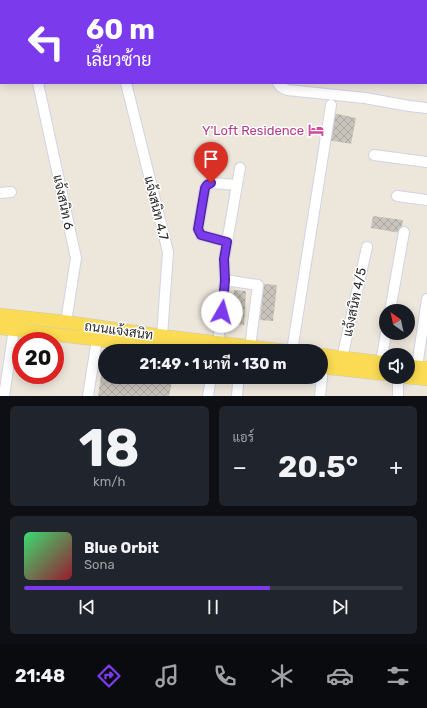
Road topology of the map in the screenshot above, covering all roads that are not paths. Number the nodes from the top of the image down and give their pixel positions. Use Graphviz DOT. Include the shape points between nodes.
graph roads {
  1 [pos="38,84"];
  2 [pos="126,84"];
  3 [pos="279,84"];
  4 [pos="331,105"];
  5 [pos="427,108"];
  6 [pos="374,155"];
  7 [pos="427,162"];
  8 [pos="240,168"];
  9 [pos="237,185"];
  10 [pos="11,192"];
  11 [pos="0,193"];
  12 [pos="397,196"];
  13 [pos="427,200"];
  14 [pos="404,232"];
  15 [pos="227,242"];
  16 [pos="367,247"];
  17 [pos="225,280"];
  18 [pos="427,299"];
  19 [pos="391,304"];
  20 [pos="0,315"];
  21 [pos="66,322"];
  22 [pos="0,328"];
  23 [pos="14,329"];
  24 [pos="162,336"];
  25 [pos="97,339"];
  26 [pos="218,343"];
  27 [pos="137,344"];
  28 [pos="226,344"];
  29 [pos="250,344"];
  30 [pos="293,344"];
  31 [pos="342,358"];
  32 [pos="328,362"];
  33 [pos="328,363"];
  34 [pos="379,366"];
  35 [pos="379,367"];
  36 [pos="417,367"];
  37 [pos="415,378"];
  38 [pos="427,380"];
  39 [pos="210,384"];
  40 [pos="238,384"];
  41 [pos="321,384"];
  42 [pos="398,384"];
  43 [pos="4,396"];
  44 [pos="88,396"];
  45 [pos="208,396"];
  46 [pos="237,396"];
  47 [pos="320,396"];
  48 [pos="398,396"];
  1 -- 21 [label="street, แจ้งสนิท 6" via="76,258"];
  2 -- 24 [label="street, แจ้งสนิท 4.7" via="168,252"];
  3 -- 5 [label="street" via="287,90 365,98"];
  4 -- 30 [label="street"];
  6 -- 7 [label="street"];
  8 -- 9 [label="street"];
  9 -- 15 [label="street"];
  9 -- 15 [label="street" via="211,183 205,188 199,233"];
  10 -- 11 [label="street"];
  12 -- 13 [label="street"];
  14 -- 19 [label="street"];
  15 -- 17 [label="street" via="224,259"];
  16 -- 31 [label="street, แจ้งสนิท 4/5"];
  17 -- 26 [label="street"];
  17 -- 29 [label="street" via="258,285"];
  18 -- 36 [label="street"];
  20 -- 21 [label="main road, ถนนแจ้งสนิท"];
  21 -- 24 [label="main road, ถนนแจ้งสนิท"];
  22 -- 23 [label="main road, ถนนแจ้งสนิท"];
  23 -- 25 [label="main road, ถนนแจ้งสนิท"];
  23 -- 43 [label="street"];
  24 -- 26 [label="main road, ถนนแจ้งสนิท"];
  25 -- 27 [label="main road, ถนนแจ้งสนิท"];
  25 -- 44 [label="street"];
  26 -- 28 [label="main road, ถนนแจ้งสนิท"];
  31 -- 32 [label="main road"];
  31 -- 34 [label="main road"];
  33 -- 35 [label="main road"];
  37 -- 38 [label="main road"];
  39 -- 45 [label="street"];
  40 -- 46 [label="street"];
  41 -- 47 [label="street"];
  42 -- 48 [label="street"];
}
